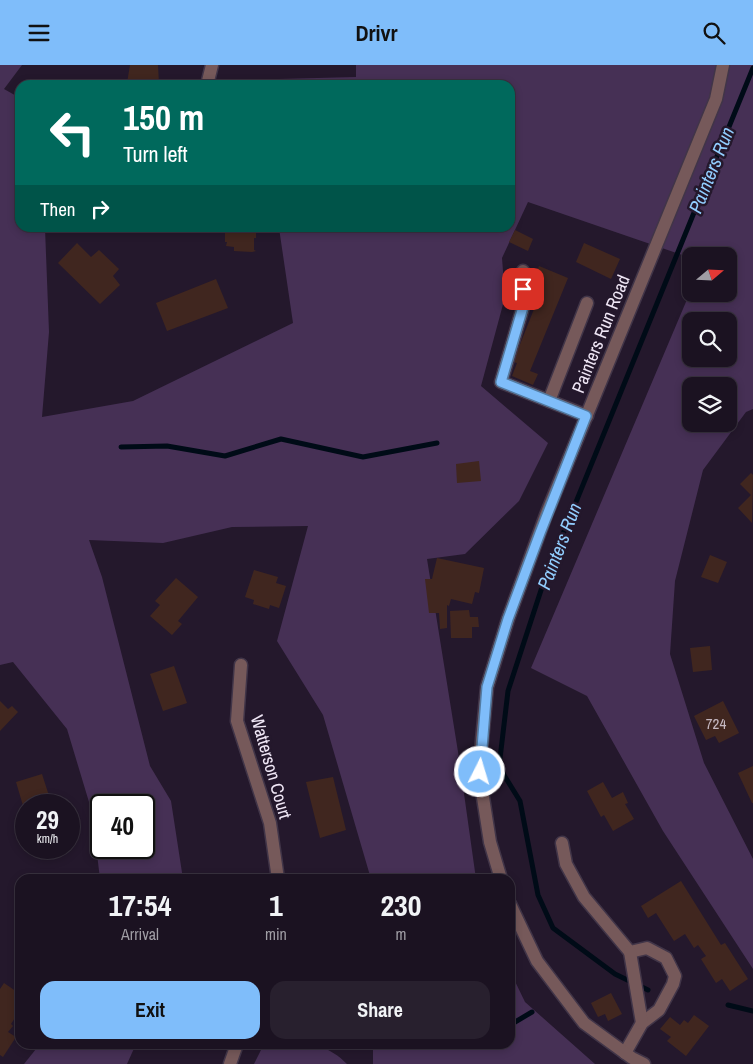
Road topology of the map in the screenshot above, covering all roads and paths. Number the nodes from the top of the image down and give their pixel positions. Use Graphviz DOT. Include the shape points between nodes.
graph roads {
  1 [pos="212,65"];
  2 [pos="723,65"];
  3 [pos="208,80"];
  4 [pos="523,271"];
  5 [pos="587,303"];
  6 [pos="549,401"];
  7 [pos="586,416"];
  8 [pos="241,665"];
  9 [pos="562,843"];
  10 [pos="277,874"];
  11 [pos="500,874"];
  12 [pos="515,915"];
  13 [pos="630,952"];
  14 [pos="642,1023"];
  15 [pos="235,1049"];
  16 [pos="625,1053"];
  17 [pos="230,1064"];
  18 [pos="644,1064"];
  1 -- 3 [label="street"];
  2 -- 7 [label="street, Painters Run Road" via="716,99"];
  4 -- 6 [label="street" via="523,307 501,382"];
  5 -- 6 [label="street"];
  6 -- 7 [label="street"];
  7 -- 11 [label="street, Painters Run Road" via="508,619 487,687 480,772 490,841"];
  8 -- 10 [label="street, Watterson Court" via="237,721 270,823"];
  9 -- 13 [label="street" via="566,864 584,897"];
  12 -- 16 [label="street" via="537,961 572,1008 584,1023"];
  13 -- 14 [label="street"];
  13 -- 14 [label="street" via="646,948 666,958 675,976 660,1009"];
  14 -- 16 [label="street"];
  15 -- 17 [label="street"];
  16 -- 18 [label="street"];
}
